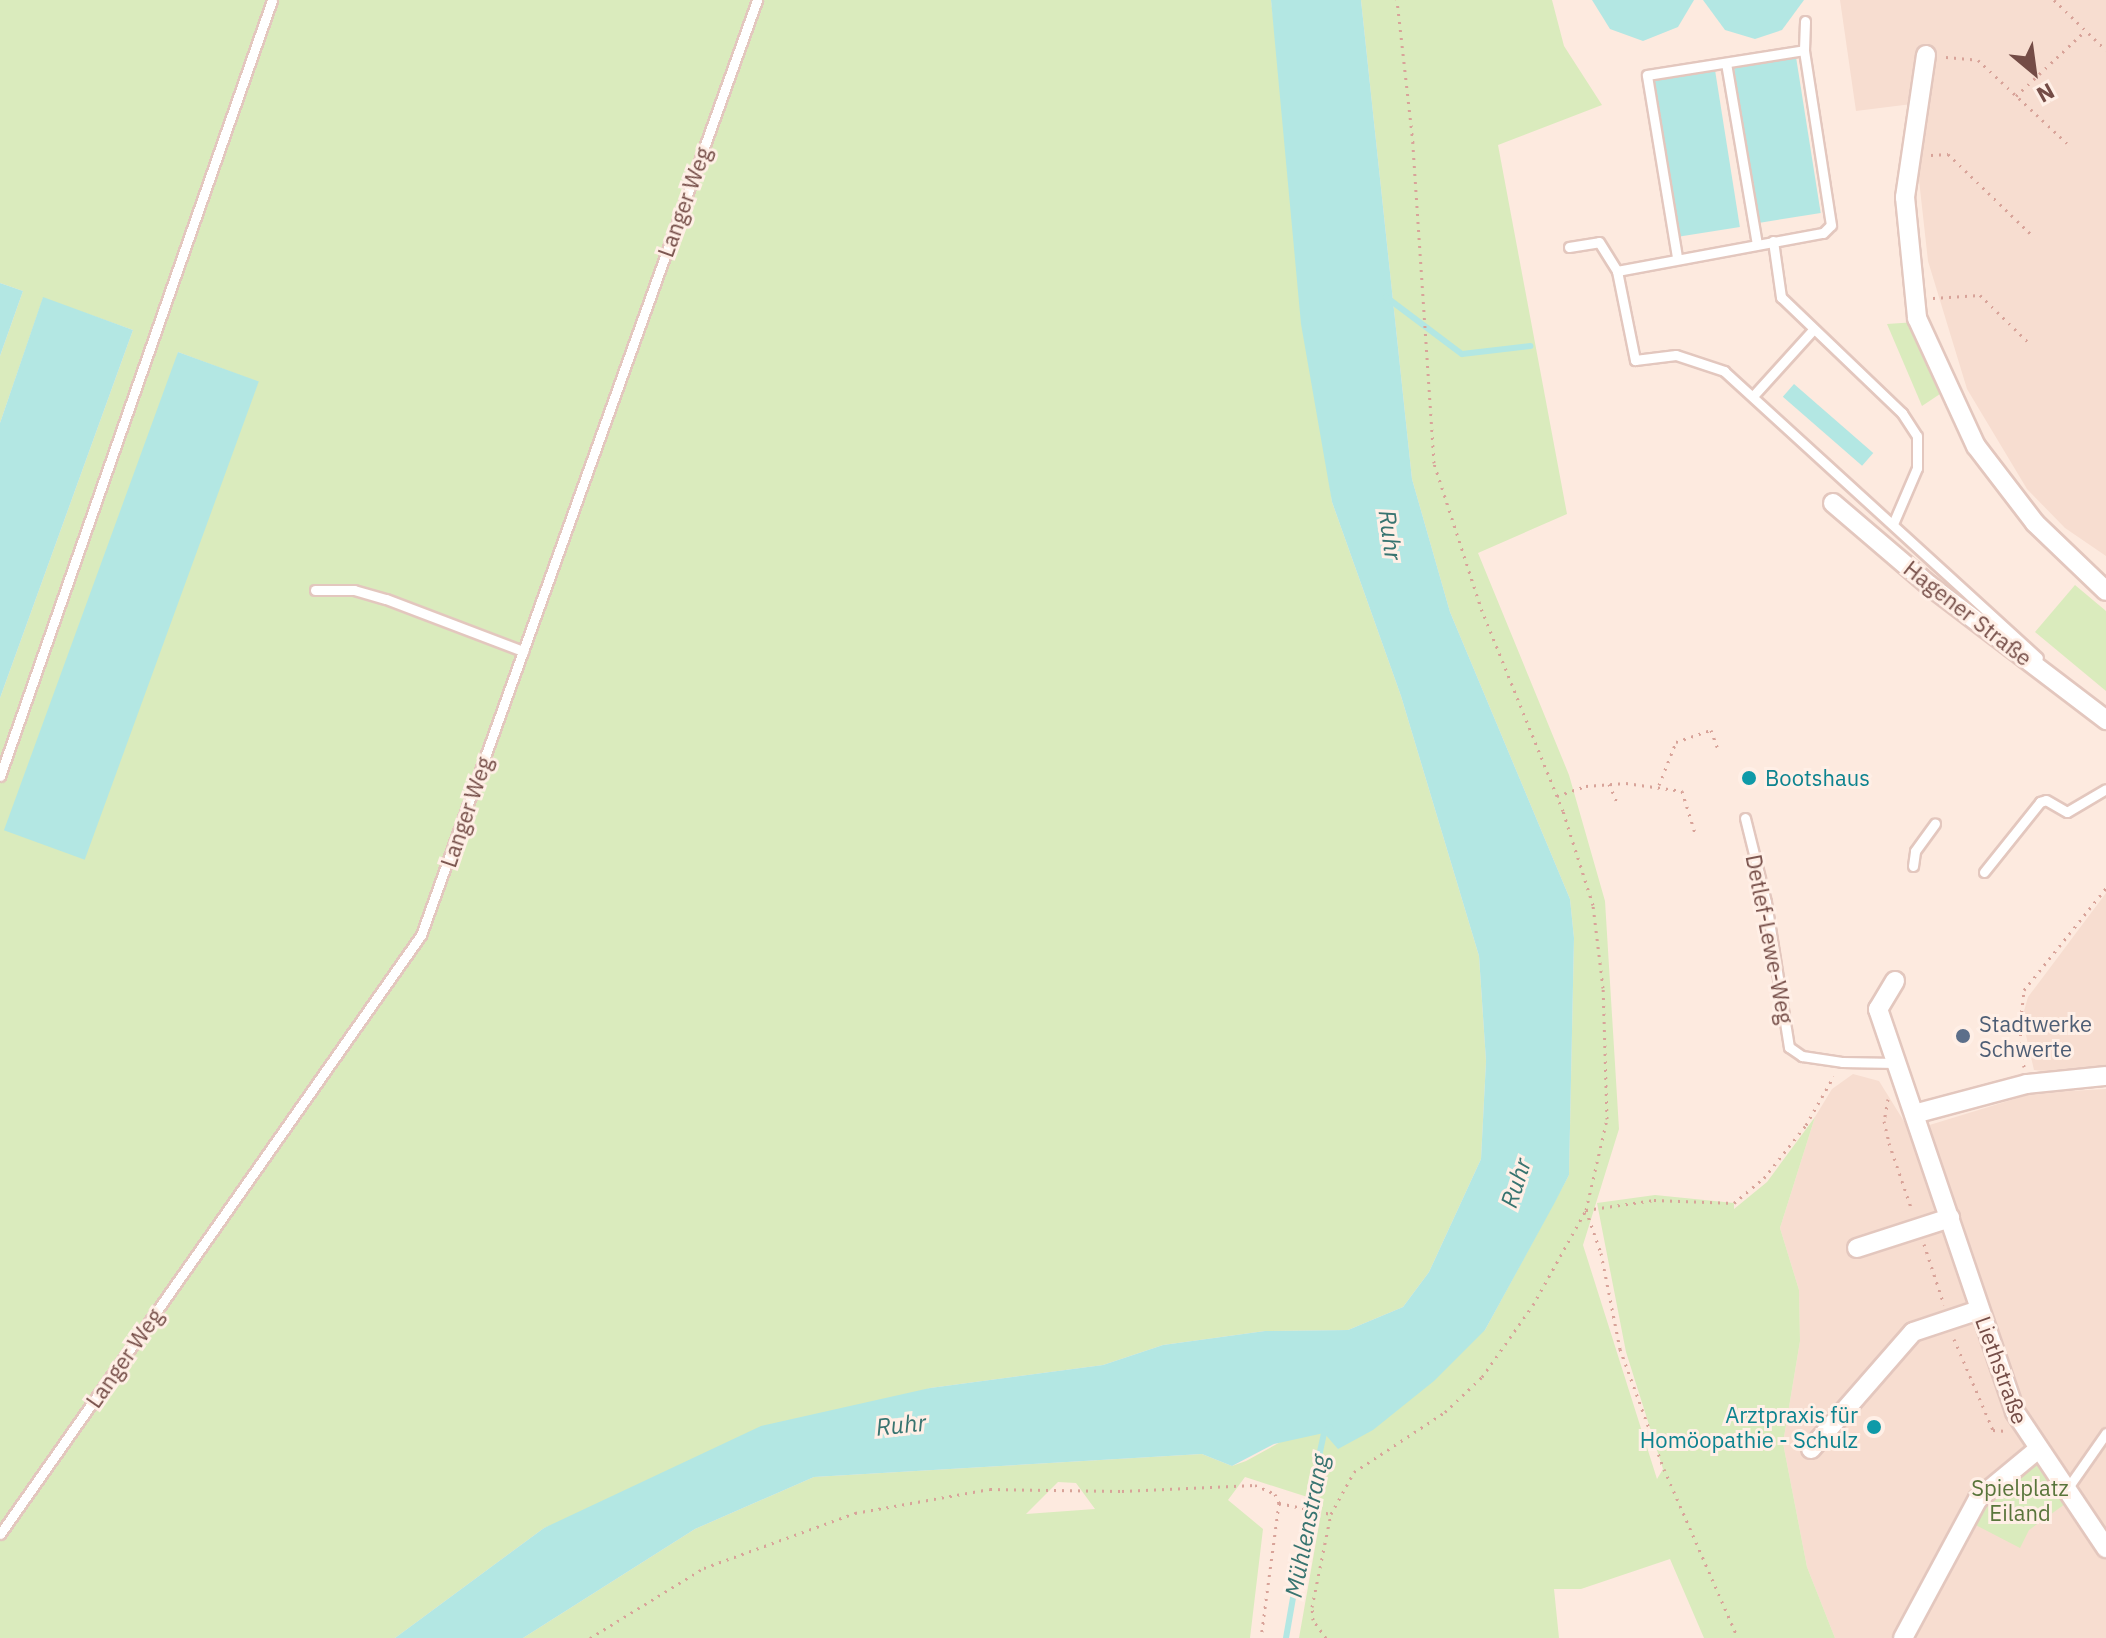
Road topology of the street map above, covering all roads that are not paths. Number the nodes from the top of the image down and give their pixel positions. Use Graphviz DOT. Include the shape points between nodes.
graph roads {
  1 [pos="272,0"];
  2 [pos="757,0"];
  3 [pos="1805,21"];
  4 [pos="1804,50"];
  5 [pos="1926,55"];
  6 [pos="1726,63"];
  7 [pos="1773,241"];
  8 [pos="1757,244"];
  9 [pos="1569,247"];
  10 [pos="1677,257"];
  11 [pos="1617,271"];
  12 [pos="1812,331"];
  13 [pos="1753,396"];
  14 [pos="1833,503"];
  15 [pos="1893,524"];
  16 [pos="315,590"];
  17 [pos="2106,591"];
  18 [pos="523,651"];
  19 [pos="2106,719"];
  20 [pos="0,776"];
  21 [pos="2106,789"];
  22 [pos="1745,818"];
  23 [pos="1935,823"];
  24 [pos="1913,866"];
  25 [pos="1984,872"];
  26 [pos="1895,981"];
  27 [pos="1896,1063"];
  28 [pos="2106,1076"];
  29 [pos="1921,1112"];
  30 [pos="1950,1218"];
  31 [pos="1857,1248"];
  32 [pos="1979,1310"];
  33 [pos="2106,1433"];
  34 [pos="1811,1449"];
  35 [pos="2037,1450"];
  36 [pos="2065,1492"];
  37 [pos="0,1534"];
  38 [pos="2106,1548"];
  39 [pos="1903,1638"];
  1 -- 20 [label="lane"];
  2 -- 18 [label="lane, Langer Weg"];
  3 -- 4 [label="lane"];
  4 -- 6 [label="lane"];
  4 -- 7 [label="lane" via="1831,225 1823,233"];
  5 -- 17 [label="street" via="1905,197 1913,300 1976,446 2035,523"];
  6 -- 8 [label="lane"];
  6 -- 10 [label="lane" via="1647,75"];
  7 -- 8 [label="lane"];
  7 -- 12 [label="lane" via="1781,297"];
  8 -- 10 [label="lane"];
  9 -- 11 [label="lane" via="1599,242"];
  10 -- 11 [label="lane"];
  11 -- 13 [label="lane" via="1635,360 1676,355 1724,371"];
  12 -- 13 [label="lane"];
  12 -- 15 [label="lane" via="1902,413 1917,436 1917,468"];
  13 -- 15 [label="lane"];
  14 -- 19 [label="street, Hagener Straße" via="1929,585"];
  15 -- 19 [label="lane"];
  16 -- 18 [label="lane" via="354,590 386,599"];
  18 -- 37 [label="lane, Langer Weg" via="421,935"];
  21 -- 25 [label="lane" via="2067,812 2040,802"];
  22 -- 27 [label="lane, Detlef-Lewe-Weg" via="1769,916 1789,1047 1802,1056 1842,1062"];
  23 -- 24 [label="lane" via="1915,851"];
  26 -- 27 [label="street, Liethstraße" via="1878,1009"];
  27 -- 29 [label="street, Liethstraße"];
  28 -- 29 [label="street" via="2027,1084"];
  29 -- 30 [label="street, Liethstraße"];
  30 -- 31 [label="street"];
  30 -- 32 [label="street, Liethstraße"];
  32 -- 34 [label="street" via="1913,1332"];
  32 -- 35 [label="street, Liethstraße" via="2022,1428"];
  33 -- 36 [label="lane"];
  35 -- 36 [label="street, Liethstraße"];
  35 -- 39 [label="street" via="1978,1499"];
  36 -- 38 [label="street, Liethstraße"];
}
